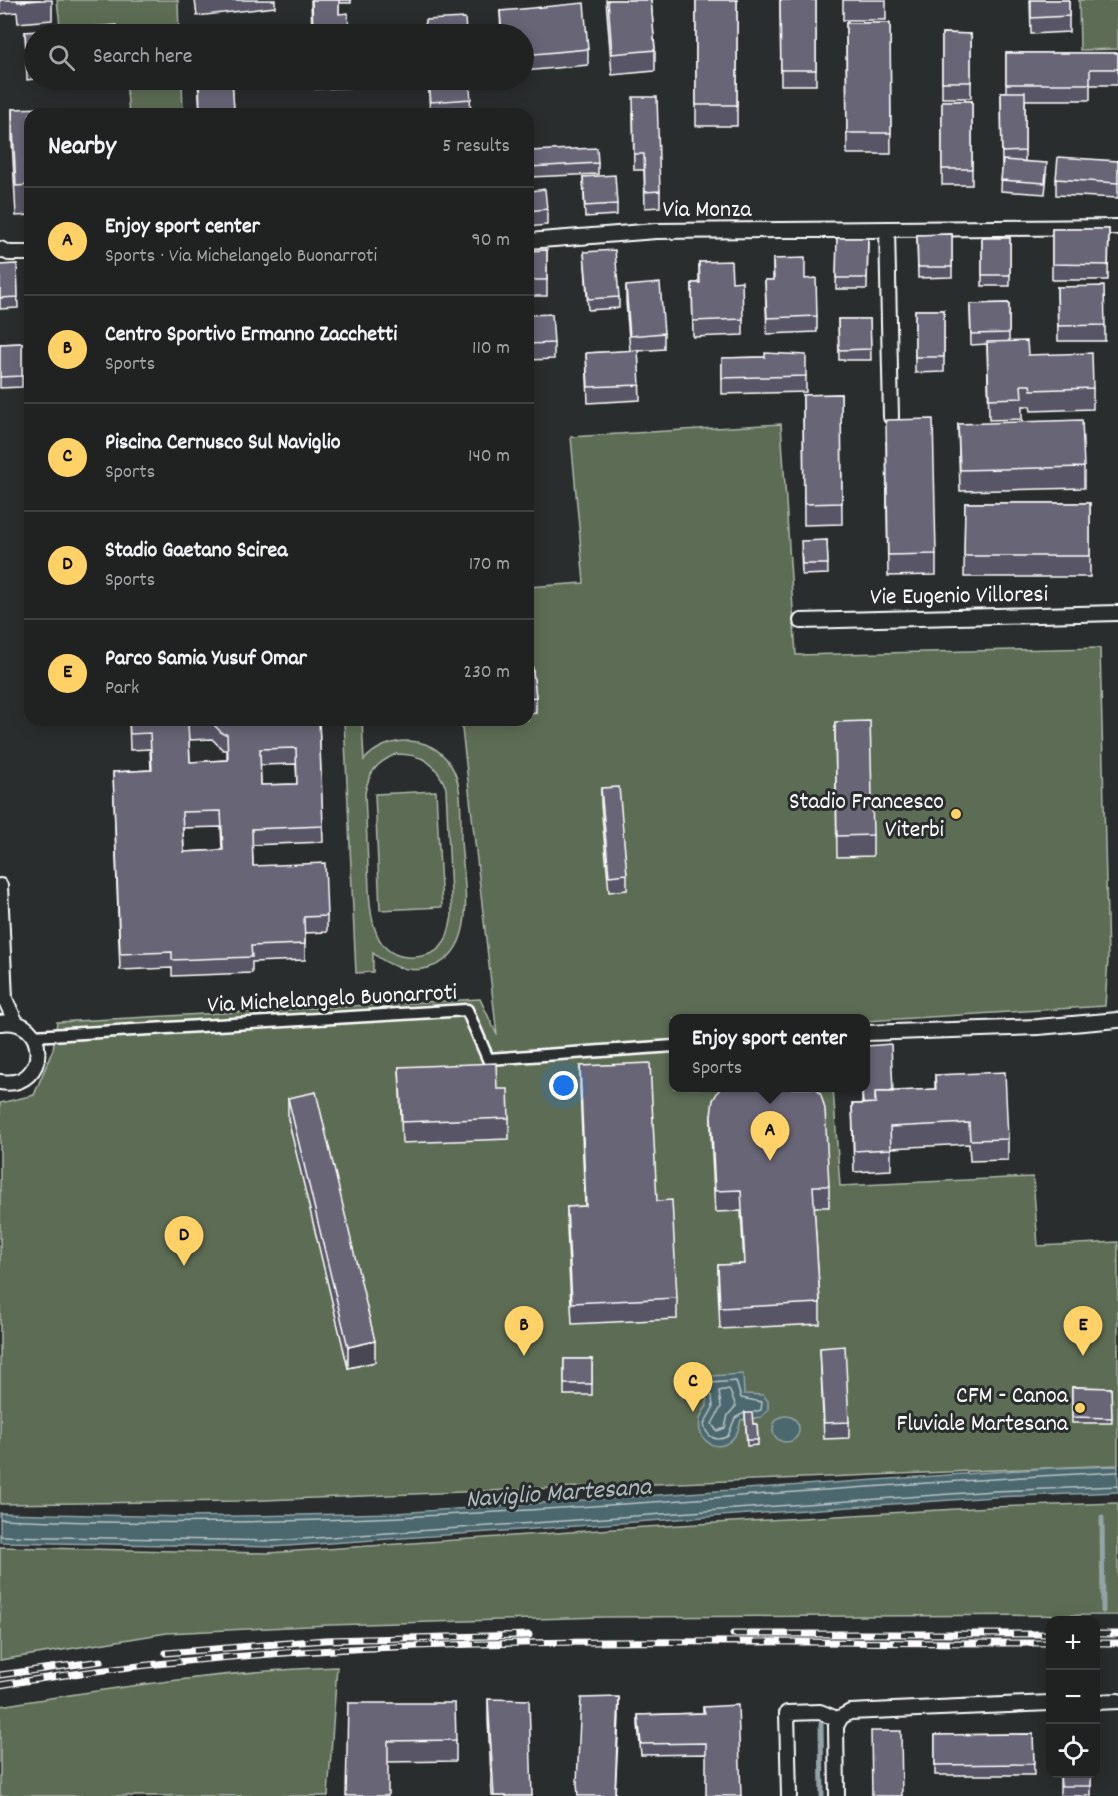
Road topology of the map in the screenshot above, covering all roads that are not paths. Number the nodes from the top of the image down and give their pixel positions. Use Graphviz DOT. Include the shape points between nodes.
graph roads {
  1 [pos="1118,227"];
  2 [pos="887,229"];
  3 [pos="534,241"];
  4 [pos="3,251"];
  5 [pos="24,253"];
  6 [pos="891,417"];
  7 [pos="1118,613"];
  8 [pos="801,621"];
  9 [pos="0,886"];
  10 [pos="1114,1018"];
  11 [pos="0,1023"];
  12 [pos="16,1023"];
  13 [pos="870,1033"];
  14 [pos="33,1036"];
  15 [pos="669,1046"];
  16 [pos="0,1082"];
  17 [pos="1118,1701"];
  18 [pos="1100,1702"];
  19 [pos="1046,1703"];
  20 [pos="839,1720"];
  21 [pos="789,1796"];
  22 [pos="837,1796"];
  1 -- 2 [label="street, Via Monza"];
  2 -- 3 [label="street, Via Monza" via="637,232"];
  2 -- 6 [label="street"];
  4 -- 5 [label="street"];
  7 -- 8 [label="street, Vie Eugenio Villoresi"];
  9 -- 12 [label="street" via="5,999"];
  10 -- 13 [label="street" via="1038,1027"];
  11 -- 12 [label="street"];
  12 -- 14 [label="street"];
  14 -- 15 [label="street, Via Michelangelo Buonarroti" via="467,1010 488,1059"];
  14 -- 16 [label="street" via="38,1052 32,1071 20,1080"];
  17 -- 18 [label="street"];
  19 -- 20 [label="street" via="853,1711"];
  20 -- 21 [label="street" via="820,1712 787,1713"];
  20 -- 22 [label="street"];
}
